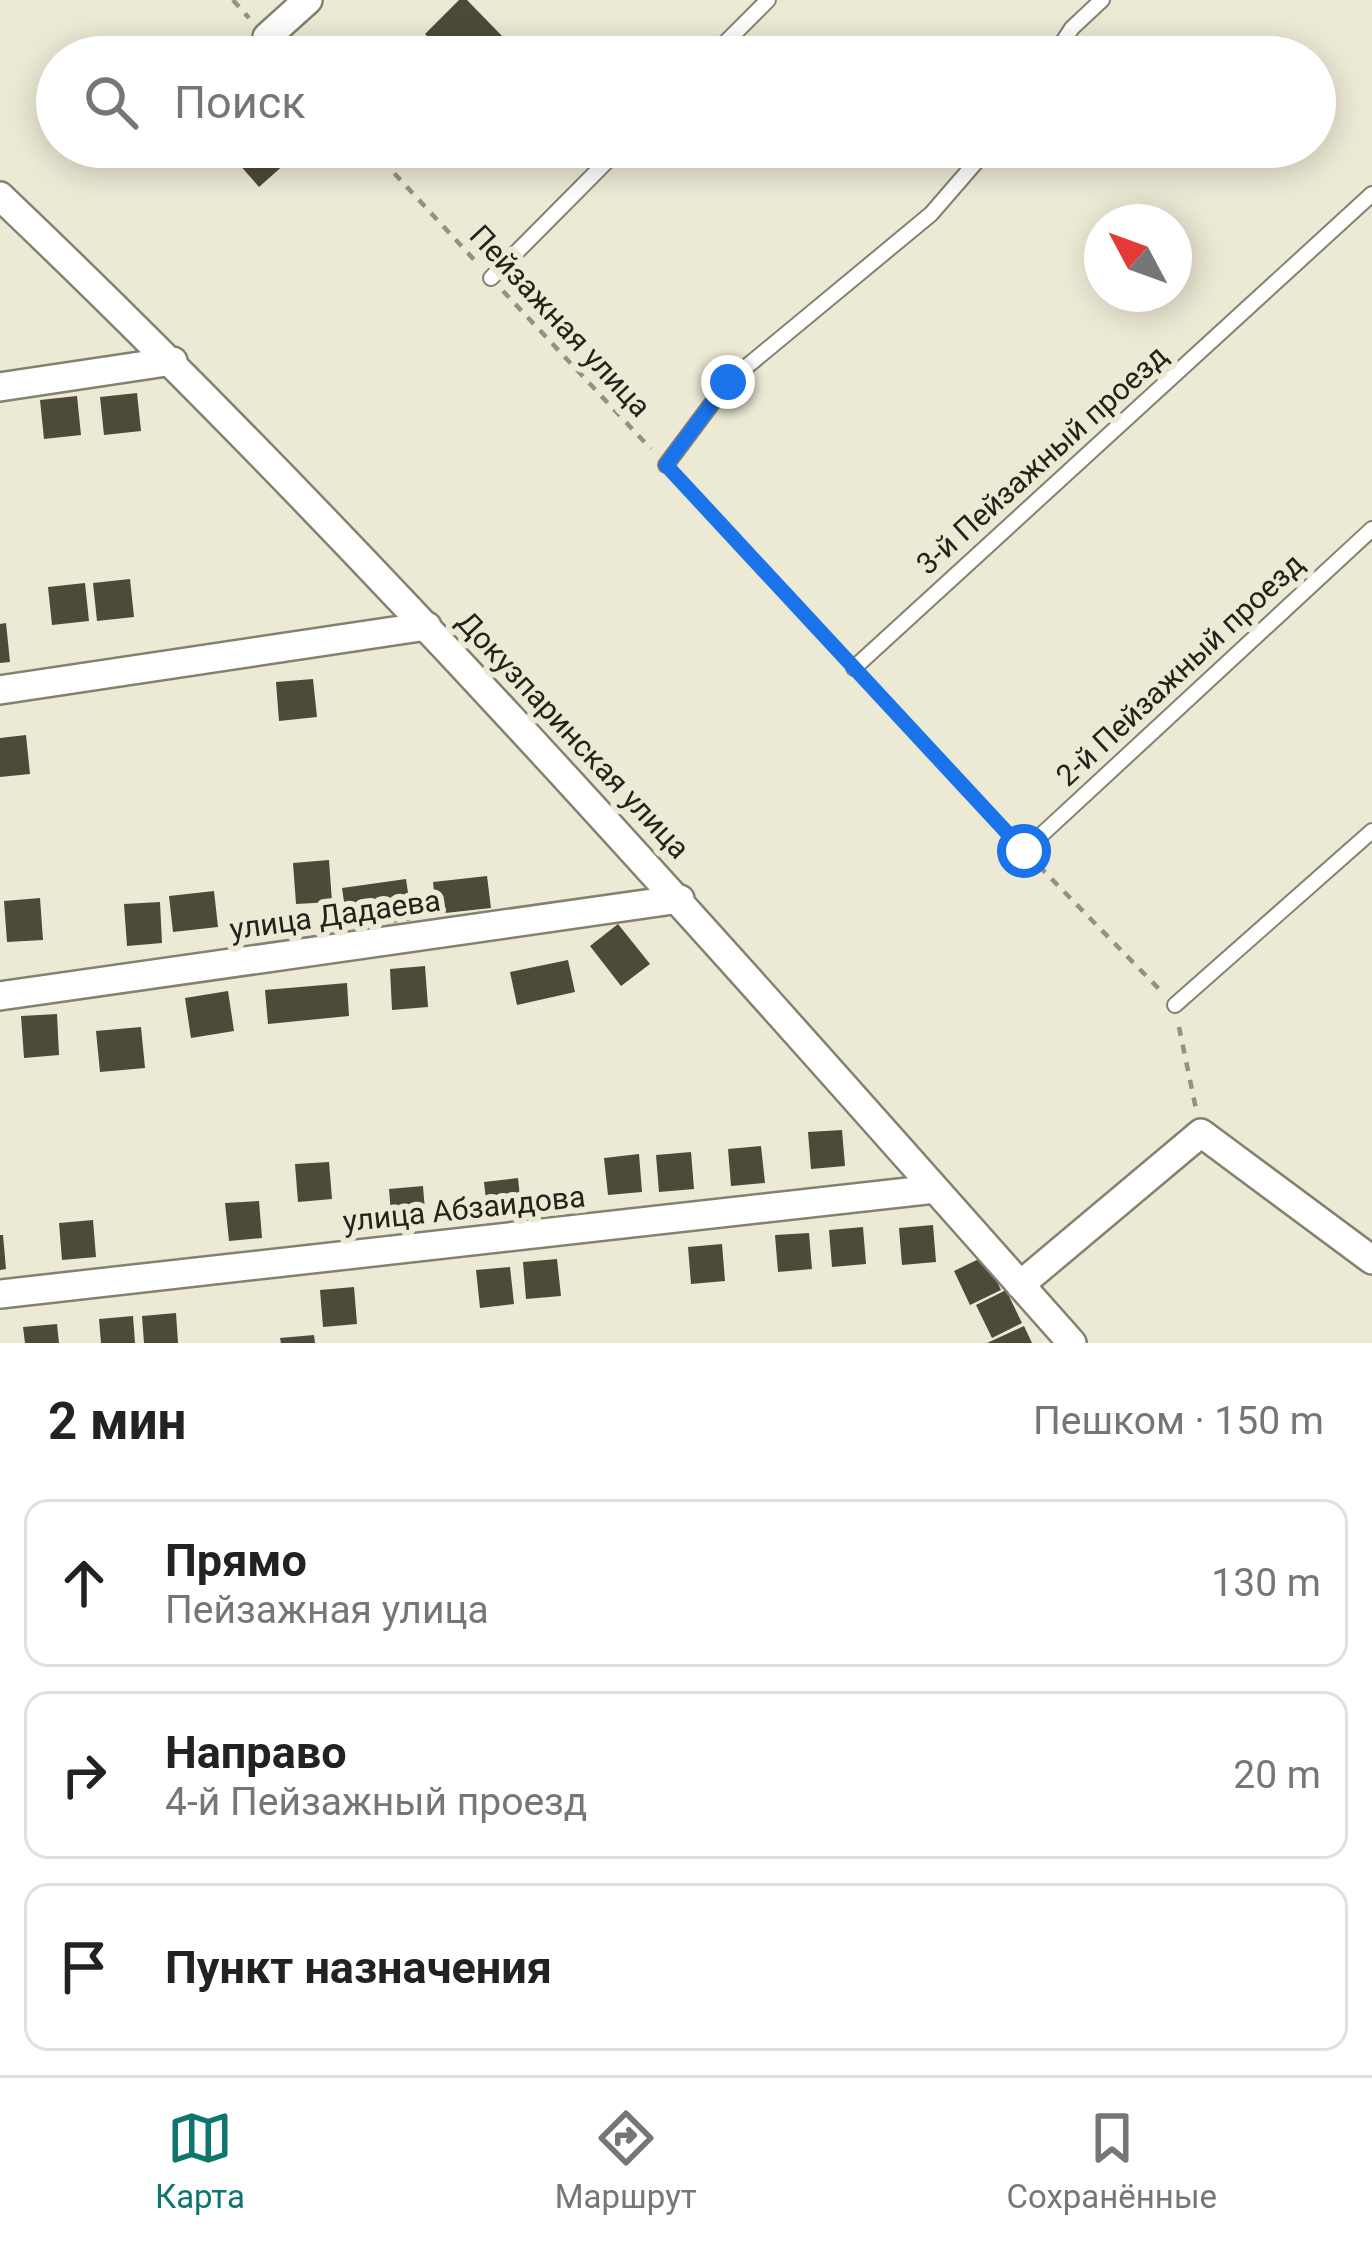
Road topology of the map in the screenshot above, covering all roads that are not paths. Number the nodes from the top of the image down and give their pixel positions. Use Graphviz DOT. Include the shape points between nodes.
graph roads {
  1 [pos="308,0"];
  2 [pos="768,0"];
  3 [pos="1102,0"];
  4 [pos="268,36"];
  5 [pos="732,36"];
  6 [pos="1066,36"];
  7 [pos="600,168"];
  8 [pos="971,168"];
  9 [pos="1372,194"];
  10 [pos="0,196"];
  11 [pos="491,278"];
  12 [pos="173,361"];
  13 [pos="0,387"];
  14 [pos="666,465"];
  15 [pos="1372,529"];
  16 [pos="427,626"];
  17 [pos="854,668"];
  18 [pos="0,690"];
  19 [pos="1372,831"];
  20 [pos="1024,851"];
  21 [pos="680,899"];
  22 [pos="0,996"];
  23 [pos="1174,1006"];
  24 [pos="935,1190"];
  25 [pos="1372,1260"];
  26 [pos="1020,1285"];
  27 [pos="0,1294"];
  28 [pos="1072,1343"];
  1 -- 4 [label="street"];
  2 -- 5 [label="lane"];
  3 -- 6 [label="lane"];
  7 -- 11 [label="lane"];
  8 -- 14 [label="lane" via="931,214 728,382"];
  9 -- 17 [label="lane, 3-й Пейзажный проезд"];
  10 -- 12 [label="street, Докузпаринская улица"];
  12 -- 13 [label="street"];
  12 -- 16 [label="street, Докузпаринская улица"];
  15 -- 20 [label="lane, 2-й Пейзажный проезд"];
  16 -- 18 [label="street"];
  16 -- 21 [label="street, Докузпаринская улица"];
  19 -- 23 [label="lane"];
  21 -- 22 [label="street, улица Дадаева"];
  21 -- 24 [label="street, Докузпаринская улица"];
  24 -- 26 [label="street, Докузпаринская улица"];
  24 -- 27 [label="street, улица Абзаидова"];
  25 -- 26 [label="street" via="1201,1132"];
  26 -- 28 [label="street, Докузпаринская улица"];
}
